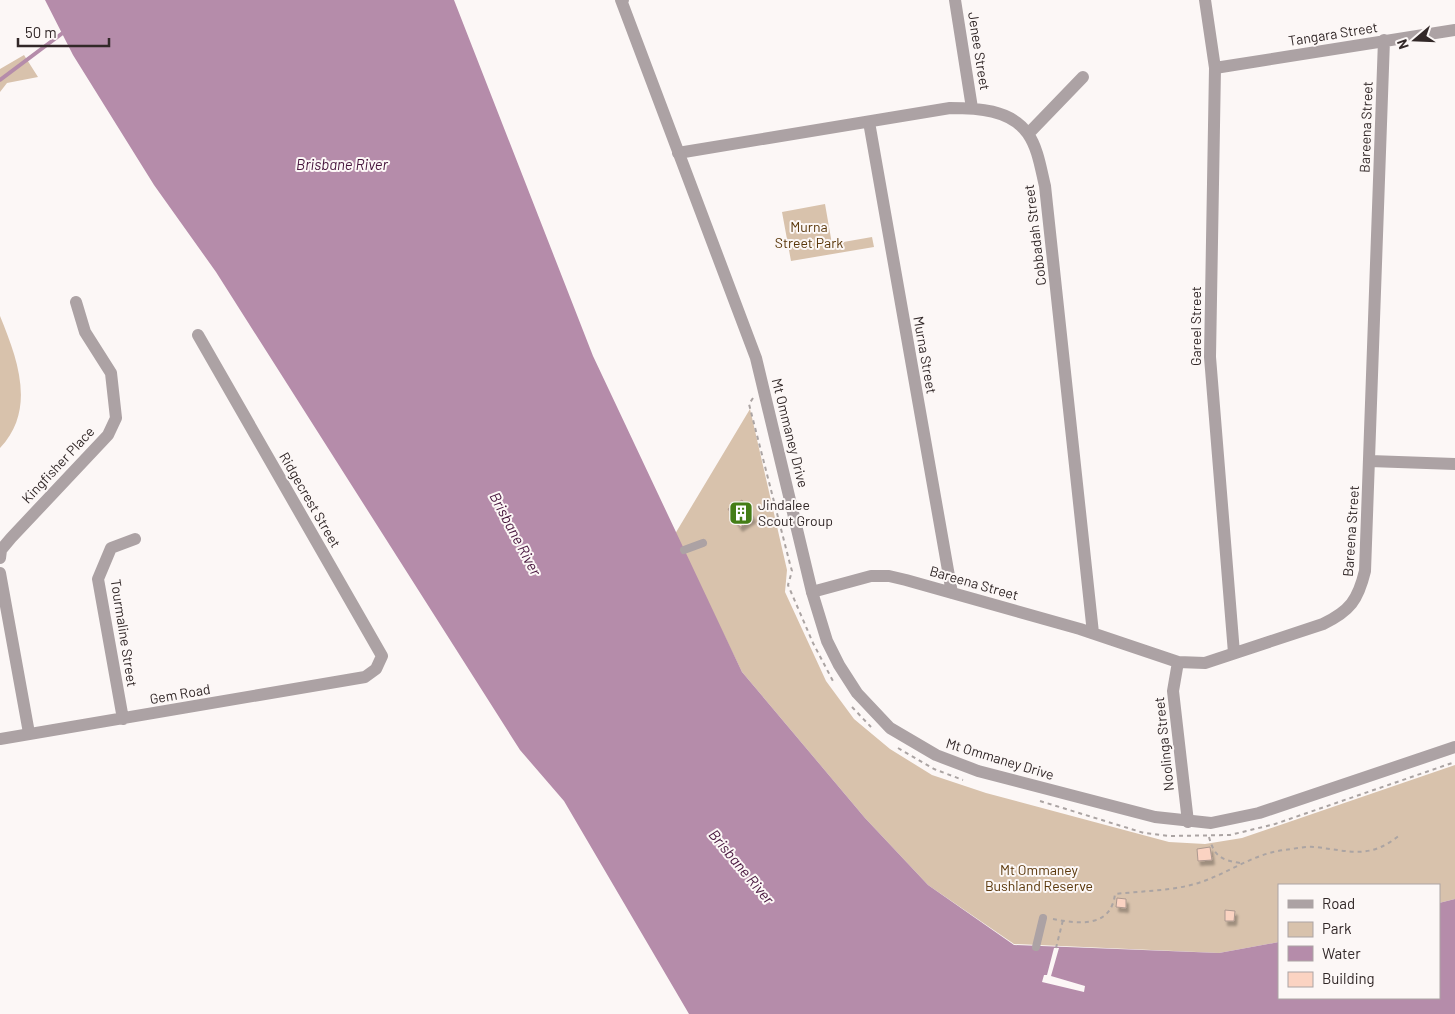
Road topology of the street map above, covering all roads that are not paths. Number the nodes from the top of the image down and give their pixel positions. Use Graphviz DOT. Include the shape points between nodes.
graph roads {
  1 [pos="621,0"];
  2 [pos="955,0"];
  3 [pos="1205,0"];
  4 [pos="1455,30"];
  5 [pos="1384,40"];
  6 [pos="1215,68"];
  7 [pos="1084,77"];
  8 [pos="972,108"];
  9 [pos="869,122"];
  10 [pos="1028,134"];
  11 [pos="678,153"];
  12 [pos="76,302"];
  13 [pos="198,336"];
  14 [pos="1370,461"];
  15 [pos="1455,464"];
  16 [pos="135,538"];
  17 [pos="703,543"];
  18 [pos="684,550"];
  19 [pos="0,558"];
  20 [pos="0,573"];
  21 [pos="812,592"];
  22 [pos="952,593"];
  23 [pos="1093,633"];
  24 [pos="1234,653"];
  25 [pos="1178,662"];
  26 [pos="365,677"];
  27 [pos="123,719"];
  28 [pos="29,733"];
  29 [pos="0,739"];
  30 [pos="1455,747"];
  31 [pos="1188,822"];
  32 [pos="1043,918"];
  33 [pos="1036,947"];
  1 -- 11 [label="street, Mt Ommaney Drive"];
  2 -- 8 [label="street, Jenee Street"];
  3 -- 6 [label="street, Gareel Street"];
  4 -- 5 [label="street, Tangara Street"];
  5 -- 6 [label="street, Tangara Street"];
  5 -- 14 [label="street, Bareena Street"];
  6 -- 24 [label="street, Gareel Street" via="1210,357"];
  7 -- 10 [label="street"];
  8 -- 9 [label="street" via="950,108"];
  8 -- 10 [label="street" via="983,108 1004,116"];
  9 -- 11 [label="street"];
  9 -- 22 [label="street, Murna Street"];
  10 -- 23 [label="street, Cobbadah Street" via="1046,186"];
  11 -- 21 [label="street, Mt Ommaney Drive" via="756,358"];
  12 -- 19 [label="street, Kingfisher Place" via="85,332 111,373 116,418 108,434 1,550"];
  13 -- 26 [label="street, Ridgecrest Street" via="382,656 376,669"];
  14 -- 15 [label="street"];
  14 -- 24 [label="street, Bareena Street" via="1365,571 1352,605 1340,616 1323,624"];
  16 -- 27 [label="street, Tourmaline Street" via="111,548 98,579"];
  17 -- 18 [label="lane"];
  20 -- 28 [label="street"];
  21 -- 22 [label="street, Bareena Street" via="871,576 889,576"];
  21 -- 31 [label="street, Mt Ommaney Drive" via="827,641 839,666 857,693 890,728 936,755 978,771 1154,818"];
  22 -- 23 [label="street, Bareena Street"];
  23 -- 25 [label="street, Bareena Street"];
  24 -- 25 [label="street, Bareena Street" via="1205,663"];
  25 -- 31 [label="street, Noolinga Street" via="1173,691"];
  26 -- 27 [label="street, Gem Road"];
  27 -- 28 [label="street, Gem Road"];
  28 -- 29 [label="street, Gem Road"];
  30 -- 31 [label="street, Mt Ommaney Drive" via="1259,813 1211,823"];
  32 -- 33 [label="lane"];
}
